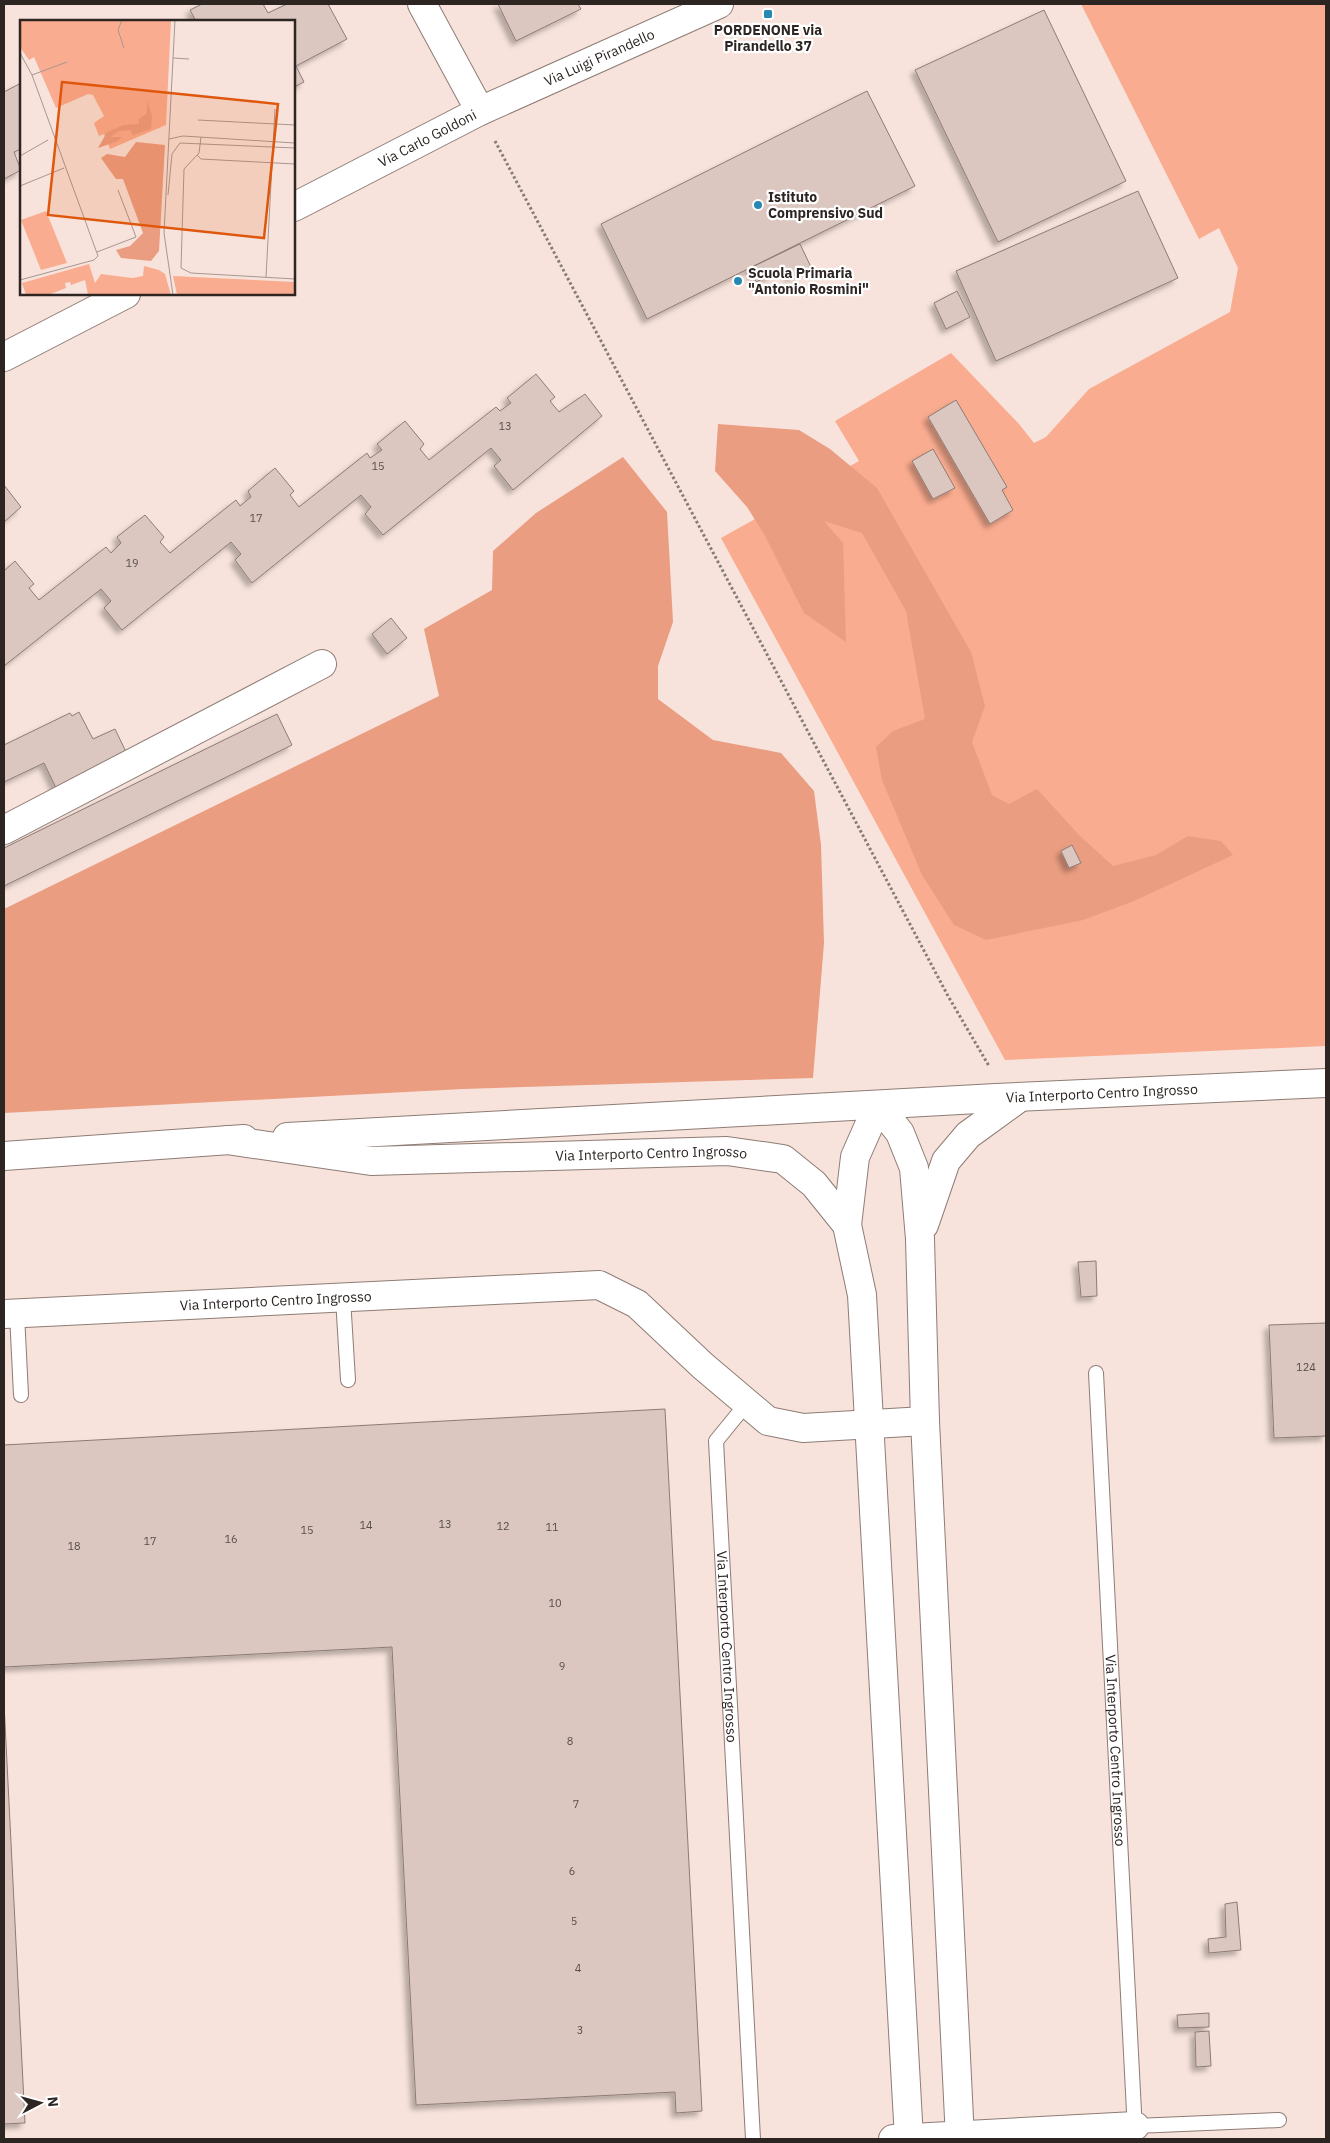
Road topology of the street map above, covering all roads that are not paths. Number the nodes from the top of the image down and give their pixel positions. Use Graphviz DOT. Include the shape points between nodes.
graph roads {
  1 [pos="422,4"];
  2 [pos="719,4"];
  3 [pos="480,112"];
  4 [pos="295,206"];
  5 [pos="124,295"];
  6 [pos="4,357"];
  7 [pos="322,664"];
  8 [pos="4,830"];
  9 [pos="1326,1083"];
  10 [pos="1008,1098"];
  11 [pos="878,1105"];
  12 [pos="227,1140"];
  13 [pos="4,1156"];
  14 [pos="847,1225"];
  15 [pos="920,1239"];
  16 [pos="343,1298"];
  17 [pos="10,1314"];
  18 [pos="1096,1373"];
  19 [pos="348,1380"];
  20 [pos="21,1395"];
  21 [pos="746,1404"];
  22 [pos="925,1421"];
  23 [pos="870,1425"];
  24 [pos="1279,2120"];
  25 [pos="1135,2133"];
  26 [pos="960,2137"];
  27 [pos="753,2139"];
  28 [pos="903,2139"];
  1 -- 3 [label="street, Via Carlo Goldoni"];
  2 -- 3 [label="street, Via Luigi Pirandello"];
  3 -- 4 [label="street, Via Carlo Goldoni"];
  5 -- 6 [label="street"];
  7 -- 8 [label="street"];
  9 -- 10 [label="street, Via Interporto Centro Ingrosso"];
  10 -- 11 [label="street, Via Interporto Centro Ingrosso"];
  10 -- 15 [label="street" via="946,1160"];
  11 -- 12 [label="street, Via Interporto Centro Ingrosso"];
  11 -- 14 [label="street" via="855,1157"];
  11 -- 15 [label="street" via="900,1133 914,1168"];
  12 -- 13 [label="street, Via Interporto Centro Ingrosso"];
  12 -- 14 [label="street, Via Interporto Centro Ingrosso" via="371,1161 727,1151 783,1160 814,1184"];
  14 -- 23 [label="street, Via Interporto Centro Ingrosso" via="862,1295"];
  15 -- 22 [label="street"];
  16 -- 17 [label="street, Via Interporto Centro Ingrosso"];
  16 -- 19 [label="lane"];
  16 -- 21 [label="street, Via Interporto Centro Ingrosso" via="599,1286 637,1304"];
  17 -- 20 [label="lane"];
  18 -- 25 [label="lane, Via Interporto Centro Ingrosso"];
  21 -- 23 [label="street, Via Interporto Centro Ingrosso" via="768,1421 803,1428"];
  21 -- 27 [label="lane, Via Interporto Centro Ingrosso" via="716,1441"];
  22 -- 23 [label="street, Via Interporto Centro Ingrosso"];
  22 -- 26 [label="street"];
  23 -- 28 [label="street, Via Interporto Centro Ingrosso"];
  24 -- 25 [label="lane"];
  25 -- 26 [label="street, Via Interporto Centro Ingrosso"];
  26 -- 28 [label="street, Via Interporto Centro Ingrosso"];
}
